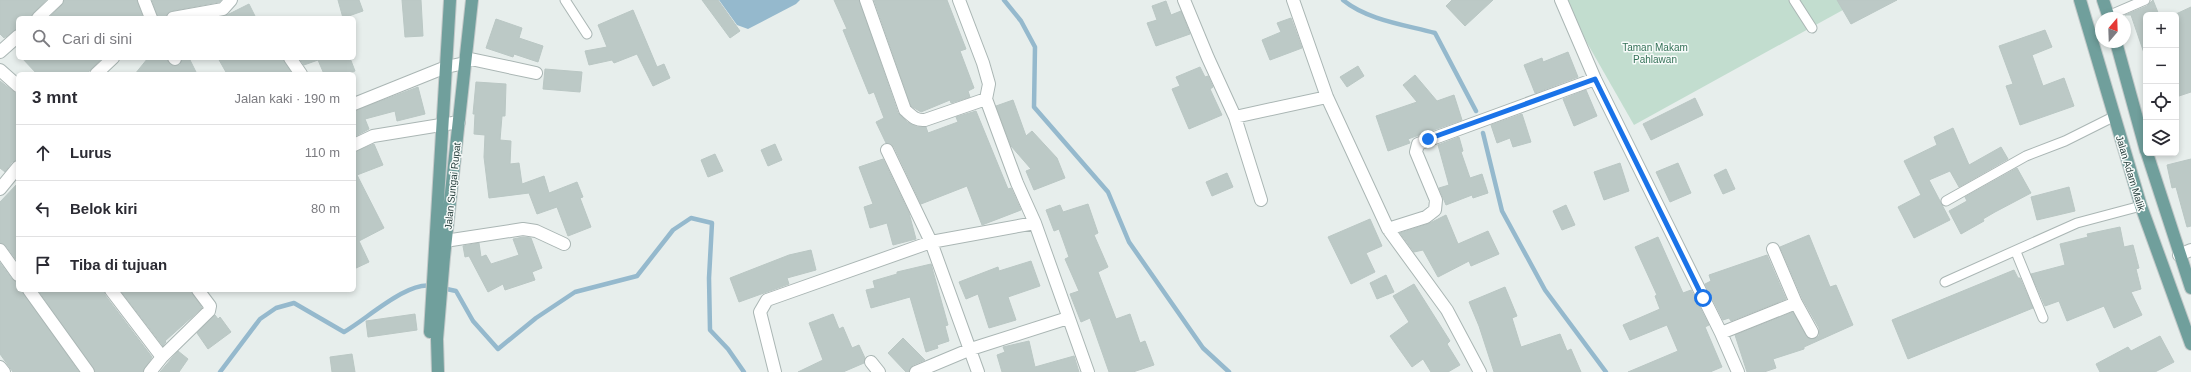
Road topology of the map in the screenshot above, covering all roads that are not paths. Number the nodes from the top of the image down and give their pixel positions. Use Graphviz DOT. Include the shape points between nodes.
graph roads {
  1 [pos="57,0"];
  2 [pos="144,0"];
  3 [pos="231,0"];
  4 [pos="450,0"];
  5 [pos="472,0"];
  6 [pos="565,0"];
  7 [pos="866,0"];
  8 [pos="959,0"];
  9 [pos="1184,0"];
  10 [pos="1293,0"];
  11 [pos="1561,0"];
  12 [pos="1794,0"];
  13 [pos="2080,0"];
  14 [pos="2103,0"];
  15 [pos="2145,0"];
  16 [pos="2107,12"];
  17 [pos="2119,12"];
  18 [pos="40,16"];
  19 [pos="150,16"];
  20 [pos="184,16"];
  21 [pos="1812,28"];
  22 [pos="586,34"];
  23 [pos="16,38"];
  24 [pos="2118,48"];
  25 [pos="0,52"];
  26 [pos="111,60"];
  27 [pos="291,60"];
  28 [pos="466,61"];
  29 [pos="446,67"];
  30 [pos="0,70"];
  31 [pos="98,72"];
  32 [pos="300,72"];
  33 [pos="536,73"];
  34 [pos="1595,79"];
  35 [pos="16,84"];
  36 [pos="1327,97"];
  37 [pos="986,99"];
  38 [pos="356,103"];
  39 [pos="1235,117"];
  40 [pos="2114,117"];
  41 [pos="459,122"];
  42 [pos="442,125"];
  43 [pos="2143,141"];
  44 [pos="356,144"];
  45 [pos="887,150"];
  46 [pos="2147,156"];
  47 [pos="16,169"];
  48 [pos="0,187"];
  49 [pos="1261,200"];
  50 [pos="1946,201"];
  51 [pos="2141,206"];
  52 [pos="1035,223"];
  53 [pos="1388,229"];
  54 [pos="445,240"];
  55 [pos="931,242"];
  56 [pos="564,244"];
  57 [pos="1773,249"];
  58 [pos="0,250"];
  59 [pos="2191,250"];
  60 [pos="2016,252"];
  61 [pos="439,253"];
  62 [pos="2179,255"];
  63 [pos="16,272"];
  64 [pos="1945,282"];
  65 [pos="2191,288"];
  66 [pos="30,292"];
  67 [pos="113,292"];
  68 [pos="200,292"];
  69 [pos="1796,303"];
  70 [pos="1068,318"];
  71 [pos="2043,318"];
  72 [pos="1812,332"];
  73 [pos="1721,333"];
  74 [pos="434,338"];
  75 [pos="2191,344"];
  76 [pos="971,349"];
  77 [pos="162,357"];
  78 [pos="871,362"];
  79 [pos="0,367"];
  80 [pos="4,372"];
  81 [pos="88,372"];
  82 [pos="150,372"];
  83 [pos="430,372"];
  84 [pos="438,372"];
  85 [pos="775,372"];
  86 [pos="879,372"];
  87 [pos="916,372"];
  88 [pos="978,372"];
  89 [pos="1088,372"];
  90 [pos="1480,372"];
  91 [pos="1738,372"];
  1 -- 18 [label="street"];
  2 -- 19 [label="street"];
  3 -- 20 [label="street" via="223,9"];
  4 -- 29 [label="main road, Jalan Sungai Rupat"];
  5 -- 28 [label="main road, Jalan Sungai Rupat"];
  6 -- 22 [label="lane"];
  7 -- 37 [label="street" via="905,110 913,117 925,120"];
  8 -- 37 [label="street" via="989,84"];
  9 -- 39 [label="street"];
  10 -- 36 [label="street"];
  11 -- 34 [label="street"];
  12 -- 21 [label="lane"];
  13 -- 40 [label="main road, Jalan Adam Malik"];
  14 -- 16 [label="main road"];
  15 -- 17 [label="lane"];
  23 -- 25 [label="street"];
  24 -- 43 [label="main road, Jalan Adam Malik"];
  26 -- 31 [label="street"];
  27 -- 32 [label="street"];
  28 -- 29 [label="street"];
  28 -- 33 [label="street"];
  28 -- 41 [label="main road, Jalan Sungai Rupat"];
  29 -- 38 [label="street"];
  29 -- 42 [label="main road, Jalan Sungai Rupat"];
  30 -- 35 [label="street"];
  34 -- 53 [label="street" via="1418,144 1416,152 1436,200 1435,210 1426,217"];
  34 -- 73 [label="street"];
  36 -- 39 [label="street"];
  36 -- 53 [label="street"];
  37 -- 52 [label="street" via="1017,183"];
  39 -- 49 [label="street"];
  40 -- 50 [label="lane" via="2065,141 2026,156"];
  40 -- 51 [label="main road, Jalan Adam Malik"];
  41 -- 42 [label="street"];
  41 -- 54 [label="main road, Jalan Sungai Rupat"];
  42 -- 44 [label="street" via="373,136"];
  42 -- 61 [label="main road, Jalan Sungai Rupat"];
  45 -- 55 [label="street"];
  46 -- 62 [label="main road, Jalan Adam Malik"];
  47 -- 48 [label="street"];
  51 -- 60 [label="lane" via="2077,224"];
  51 -- 75 [label="main road, Jalan Adam Malik"];
  52 -- 55 [label="street"];
  52 -- 70 [label="street"];
  53 -- 90 [label="street" via="1447,310"];
  54 -- 56 [label="street" via="523,229 536,231"];
  54 -- 61 [label="main road, Jalan Sungai Rupat"];
  55 -- 76 [label="street"];
  55 -- 85 [label="street" via="766,300 760,312"];
  57 -- 69 [label="street"];
  58 -- 63 [label="street"];
  59 -- 62 [label="street"];
  60 -- 64 [label="lane"];
  60 -- 71 [label="lane"];
  61 -- 74 [label="main road, Jalan Sungai Rupat"];
  62 -- 65 [label="main road, Jalan Adam Malik"];
  66 -- 81 [label="street"];
  67 -- 77 [label="street"];
  68 -- 77 [label="street" via="210,306 209,311"];
  69 -- 72 [label="street"];
  69 -- 73 [label="street"];
  70 -- 76 [label="street"];
  70 -- 89 [label="street"];
  73 -- 91 [label="street"];
  74 -- 83 [label="main road, Jalan Sungai Rupat"];
  74 -- 84 [label="main road, Jalan Sungai Rupat"];
  76 -- 87 [label="street"];
  76 -- 88 [label="street"];
  77 -- 82 [label="street"];
  78 -- 86 [label="street"];
  79 -- 80 [label="street"];
}
